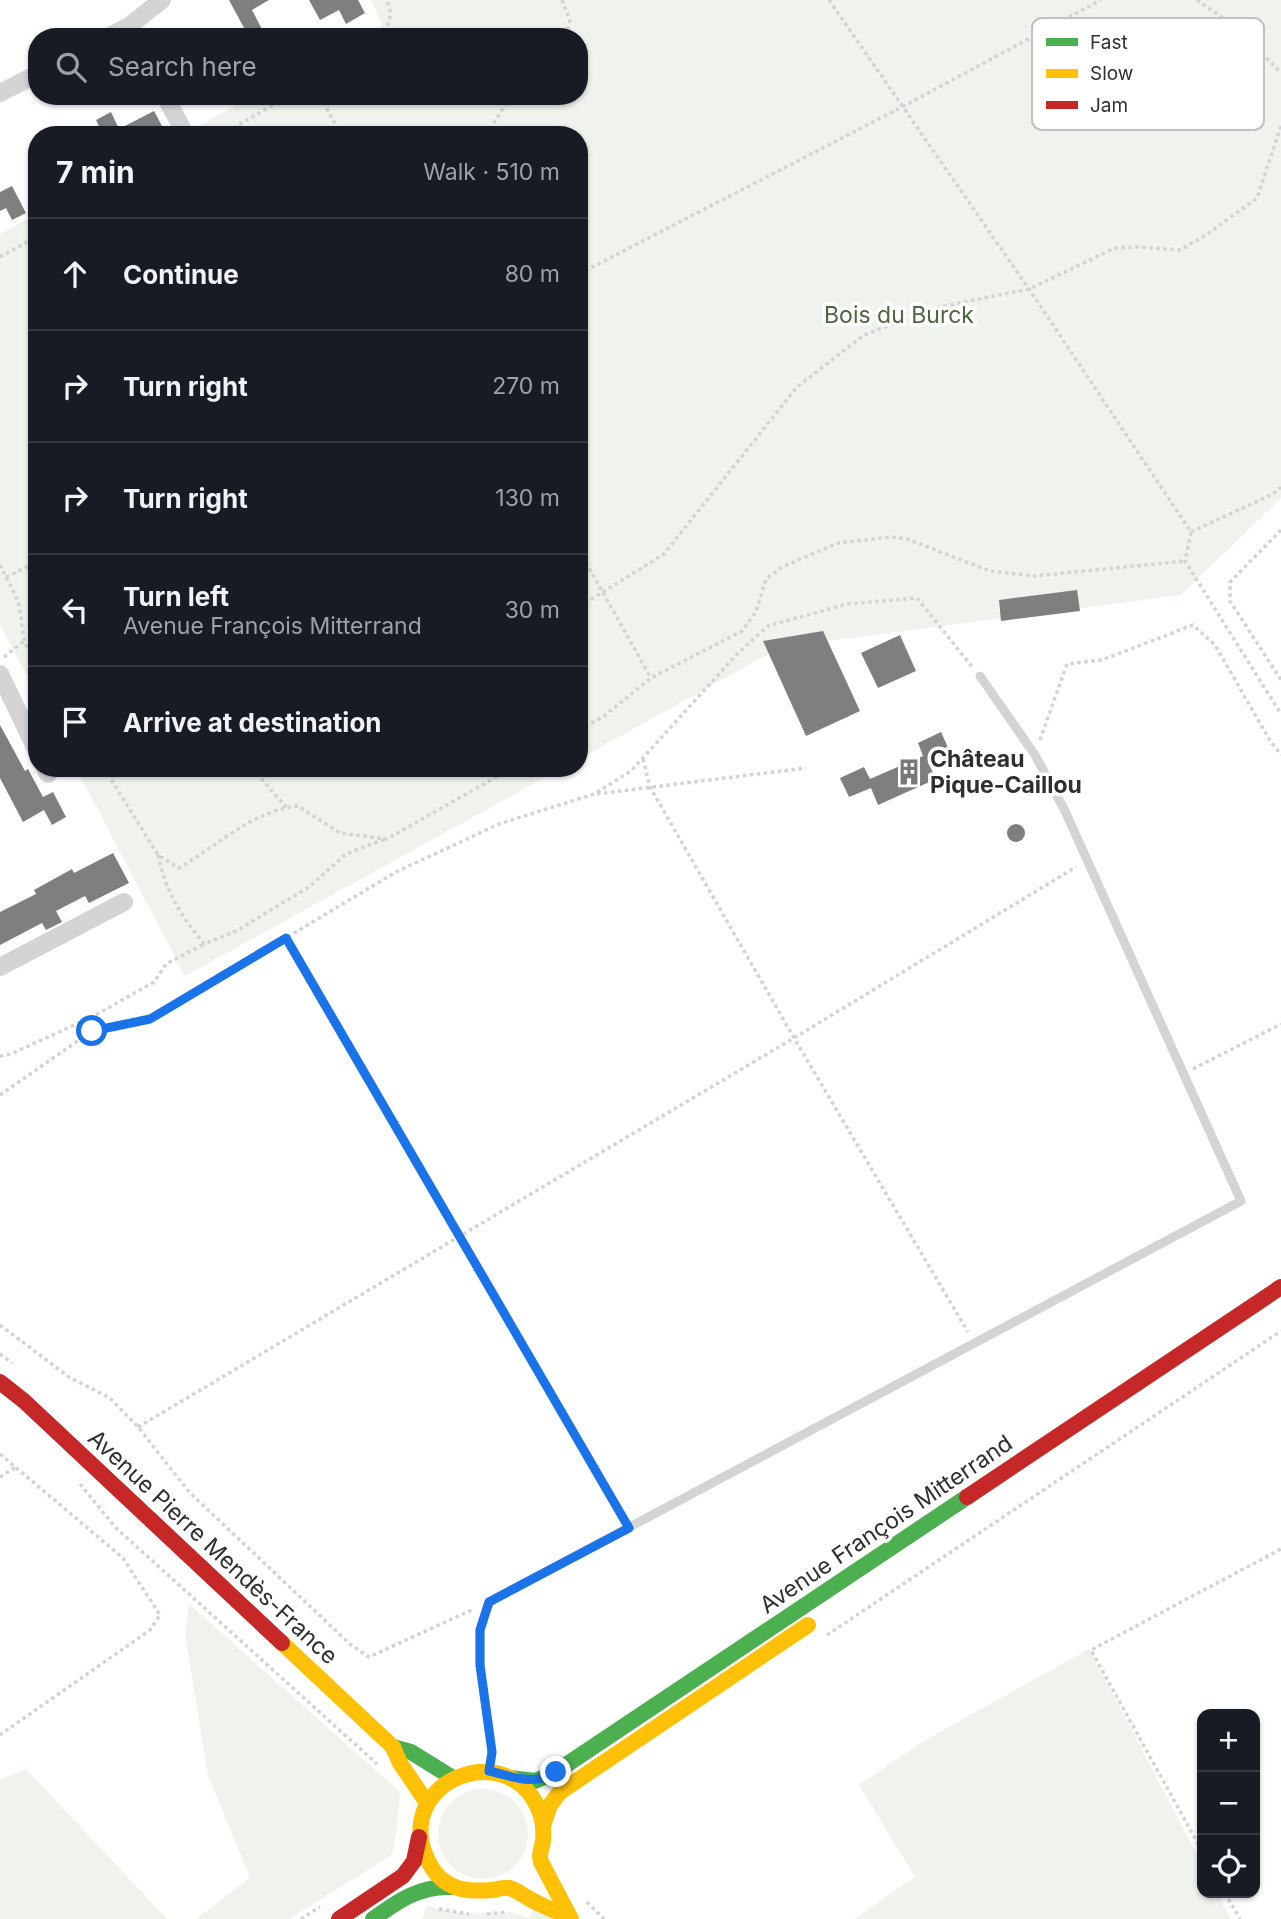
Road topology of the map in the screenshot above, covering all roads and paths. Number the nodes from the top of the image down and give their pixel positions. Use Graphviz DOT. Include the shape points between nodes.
graph roads {
  1 [pos="162,0"];
  2 [pos="387,0"];
  3 [pos="562,0"];
  4 [pos="829,0"];
  5 [pos="1101,0"];
  6 [pos="1198,0"];
  7 [pos="1068,18"];
  8 [pos="1224,18"];
  9 [pos="135,28"];
  10 [pos="388,28"];
  11 [pos="568,28"];
  12 [pos="1032,37"];
  13 [pos="1264,55"];
  14 [pos="1281,73"];
  15 [pos="28,79"];
  16 [pos="0,93"];
  17 [pos="170,105"];
  18 [pos="273,105"];
  19 [pos="325,105"];
  20 [pos="505,105"];
  21 [pos="902,107"];
  22 [pos="181,126"];
  23 [pos="237,126"];
  24 [pos="336,126"];
  25 [pos="491,126"];
  26 [pos="1281,126"];
  27 [pos="28,241"];
  28 [pos="0,257"];
  29 [pos="588,269"];
  30 [pos="1029,289"];
  31 [pos="1281,487"];
  32 [pos="1281,530"];
  33 [pos="1191,532"];
  34 [pos="1185,561"];
  35 [pos="0,565"];
  36 [pos="588,565"];
  37 [pos="28,566"];
  38 [pos="6,577"];
  39 [pos="604,593"];
  40 [pos="588,602"];
  41 [pos="24,641"];
  42 [pos="28,648"];
  43 [pos="0,661"];
  44 [pos="0,674"];
  45 [pos="980,676"];
  46 [pos="652,678"];
  47 [pos="1281,680"];
  48 [pos="1281,714"];
  49 [pos="588,725"];
  50 [pos="28,732"];
  51 [pos="1035,755"];
  52 [pos="1281,755"];
  53 [pos="643,758"];
  54 [pos="806,768"];
  55 [pos="110,777"];
  56 [pos="259,777"];
  57 [pos="496,777"];
  58 [pos="650,788"];
  59 [pos="594,794"];
  60 [pos="286,807"];
  61 [pos="387,839"];
  62 [pos="158,855"];
  63 [pos="1087,860"];
  64 [pos="124,902"];
  65 [pos="286,938"];
  66 [pos="204,944"];
  67 [pos="0,967"];
  68 [pos="1281,1024"];
  69 [pos="794,1038"];
  70 [pos="0,1056"];
  71 [pos="1184,1074"];
  72 [pos="0,1095"];
  73 [pos="459,1236"];
  74 [pos="1281,1287"];
  75 [pos="0,1325"];
  76 [pos="1281,1331"];
  77 [pos="975,1343"];
  78 [pos="0,1382"];
  79 [pos="138,1427"];
  80 [pos="0,1454"];
  81 [pos="16,1467"];
  82 [pos="0,1477"];
  83 [pos="75,1479"];
  84 [pos="629,1528"];
  85 [pos="1281,1549"];
  86 [pos="489,1602"];
  87 [pos="819,1618"];
  88 [pos="826,1635"];
  89 [pos="0,1735"];
  90 [pos="393,1747"];
  91 [pos="381,1768"];
  92 [pos="489,1771"];
  93 [pos="453,1778"];
  94 [pos="510,1778"];
  95 [pos="427,1803"];
  96 [pos="543,1826"];
  97 [pos="419,1837"];
  98 [pos="1197,1842"];
  99 [pos="539,1856"];
  100 [pos="519,1880"];
  101 [pos="451,1887"];
  102 [pos="1228,1898"];
  103 [pos="569,1917"];
  104 [pos="339,1919"];
  105 [pos="373,1919"];
  106 [pos="1240,1919"];
  1 -- 9 [label="street"];
  2 -- 10 [label="path" via="391,9"];
  3 -- 11 [label="path" via="570,20"];
  4 -- 21 [label="path"];
  5 -- 7 [label="path"];
  6 -- 8 [label="path"];
  12 -- 21 [label="path"];
  13 -- 14 [label="path"];
  15 -- 16 [label="street"];
  17 -- 22 [label="street"];
  18 -- 23 [label="path"];
  19 -- 24 [label="path"];
  20 -- 25 [label="path"];
  21 -- 29 [label="path"];
  21 -- 30 [label="path"];
  26 -- 30 [label="path" via="1257,198 1206,235 1180,250 1115,248"];
  27 -- 28 [label="path"];
  30 -- 33 [label="path"];
  30 -- 39 [label="path" via="935,309 864,335 797,387 664,554"];
  31 -- 33 [label="path"];
  32 -- 47 [label="path" via="1230,582 1230,601"];
  33 -- 34 [label="path"];
  34 -- 46 [label="path" via="1035,576 990,571 907,539 838,543 782,567 766,579 756,612 742,631"];
  34 -- 48 [label="path"];
  35 -- 38 [label="path"];
  36 -- 39 [label="path"];
  37 -- 38 [label="path"];
  38 -- 41 [label="path" via="19,606"];
  39 -- 40 [label="path"];
  39 -- 46 [label="path"];
  41 -- 42 [label="path"];
  41 -- 43 [label="path"];
  44 -- 50 [label="street"];
  45 -- 51 [label="lane"];
  45 -- 53 [label="path" via="917,598 847,604 768,626"];
  46 -- 49 [label="path"];
  51 -- 52 [label="path" via="1067,664 1102,660 1193,625 1214,645"];
  51 -- 63 [label="lane"];
  53 -- 58 [label="path"];
  53 -- 59 [label="path"];
  54 -- 58 [label="path"];
  55 -- 62 [label="path"];
  56 -- 60 [label="path"];
  57 -- 61 [label="path"];
  58 -- 59 [label="path"];
  58 -- 69 [label="path"];
  59 -- 65 [label="path" via="499,824 396,872"];
  60 -- 61 [label="path" via="298,806 340,833"];
  60 -- 62 [label="path" via="251,820 179,868"];
  61 -- 66 [label="path" via="346,854 298,894 236,931"];
  62 -- 66 [label="path" via="181,916"];
  63 -- 69 [label="path"];
  63 -- 71 [label="lane"];
  64 -- 67 [label="street"];
  65 -- 72 [label="path" via="150,1019 92,1031"];
  65 -- 73 [label="path"];
  66 -- 70 [label="path" via="166,964 154,982 92,1017"];
  68 -- 71 [label="path"];
  69 -- 73 [label="path"];
  69 -- 77 [label="path"];
  71 -- 77 [label="lane" via="1241,1201"];
  73 -- 79 [label="path"];
  73 -- 84 [label="path"];
  74 -- 94 [label="main road, Avenue François Mitterrand" via="554,1773 535,1781"];
  75 -- 79 [label="path" via="69,1377 110,1398"];
  76 -- 88 [label="path"];
  77 -- 84 [label="lane"];
  78 -- 90 [label="main road, Avenue Pierre Mendès-France"];
  79 -- 86 [label="path" via="190,1493 351,1646 369,1657"];
  80 -- 81 [label="path"];
  81 -- 82 [label="path"];
  81 -- 89 [label="path" via="123,1558 160,1615 150,1630"];
  83 -- 91 [label="path" via="116,1528"];
  84 -- 86 [label="lane"];
  85 -- 98 [label="path" via="1091,1650"];
  86 -- 92 [label="lane" via="480,1630 480,1665 492,1752"];
  87 -- 96 [label="main road, Avenue François Mitterrand" via="560,1792"];
  90 -- 93 [label="main road" via="411,1752"];
  90 -- 95 [label="main road"];
  92 -- 93 [label="main road"];
  92 -- 94 [label="main road"];
  93 -- 95 [label="main road"];
  94 -- 96 [label="main road" via="538,1806"];
  95 -- 97 [label="main road"];
  96 -- 99 [label="main road"];
  97 -- 101 [label="main road" via="424,1857"];
  97 -- 104 [label="main road" via="414,1861 403,1876"];
  99 -- 100 [label="main road"];
  99 -- 103 [label="main road"];
  100 -- 101 [label="main road" via="490,1894 470,1894"];
  100 -- 103 [label="main road" via="551,1910"];
  101 -- 105 [label="main road" via="432,1885 413,1892"];
  102 -- 106 [label="path"];
}
